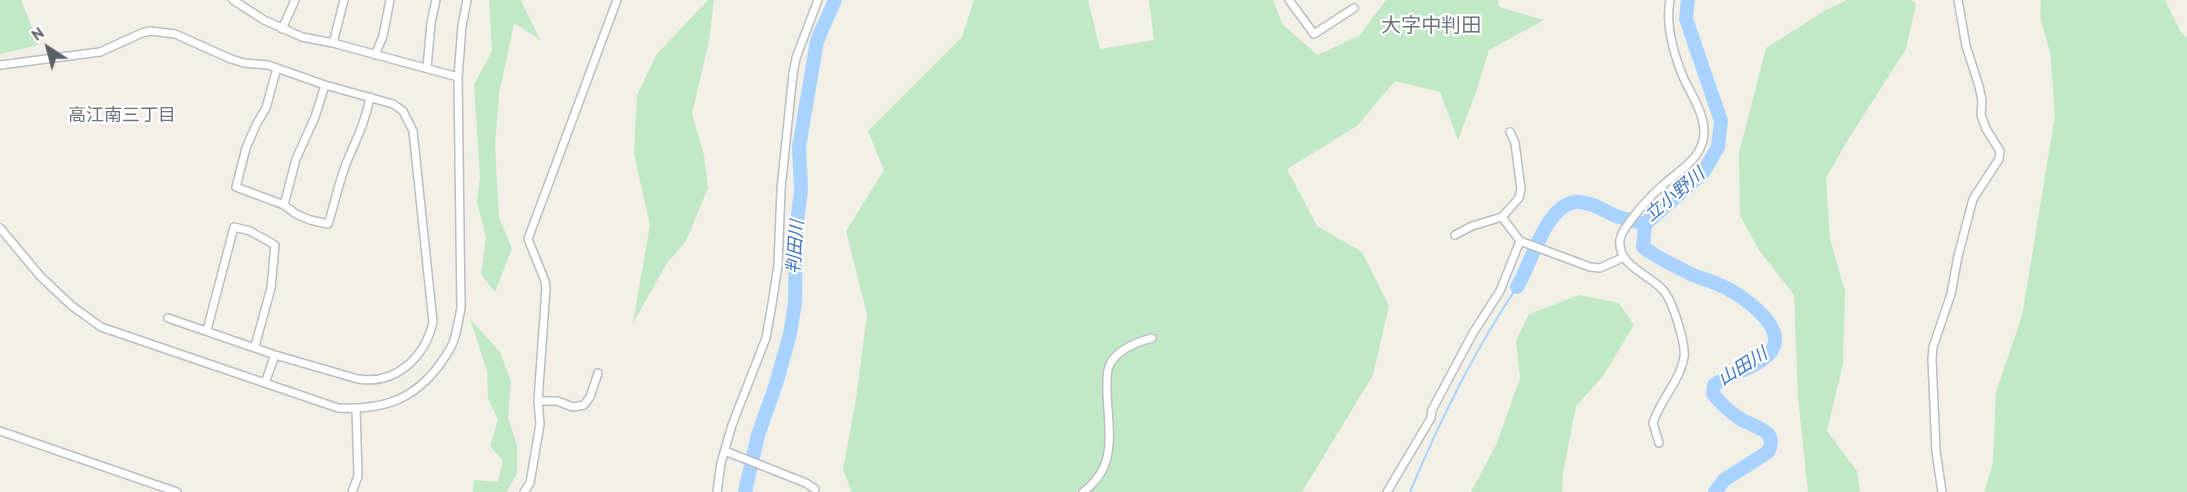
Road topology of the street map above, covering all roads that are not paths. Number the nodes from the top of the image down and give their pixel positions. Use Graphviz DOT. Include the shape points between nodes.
graph roads {
  1 [pos="233,0"];
  2 [pos="295,0"];
  3 [pos="344,0"];
  4 [pos="390,0"];
  5 [pos="436,0"];
  6 [pos="467,0"];
  7 [pos="617,0"];
  8 [pos="818,0"];
  9 [pos="1289,0"];
  10 [pos="1670,0"];
  11 [pos="1958,0"];
  12 [pos="1354,8"];
  13 [pos="282,29"];
  14 [pos="333,43"];
  15 [pos="375,55"];
  16 [pos="0,65"];
  17 [pos="277,68"];
  18 [pos="427,68"];
  19 [pos="458,77"];
  20 [pos="325,84"];
  21 [pos="370,97"];
  22 [pos="1510,132"];
  23 [pos="284,205"];
  24 [pos="1502,217"];
  25 [pos="0,228"];
  26 [pos="1455,235"];
  27 [pos="1520,241"];
  28 [pos="1624,257"];
  29 [pos="168,318"];
  30 [pos="207,330"];
  31 [pos="1152,338"];
  32 [pos="255,346"];
  33 [pos="275,355"];
  34 [pos="598,373"];
  35 [pos="265,383"];
  36 [pos="538,401"];
  37 [pos="356,409"];
  38 [pos="0,431"];
  39 [pos="1659,443"];
  40 [pos="725,451"];
  41 [pos="815,489"];
  42 [pos="177,492"];
  43 [pos="352,492"];
  44 [pos="524,492"];
  45 [pos="717,492"];
  46 [pos="1083,492"];
  47 [pos="1387,492"];
  48 [pos="1942,492"];
  1 -- 13 [label="street"];
  2 -- 13 [label="street"];
  3 -- 14 [label="street"];
  4 -- 15 [label="street"];
  5 -- 18 [label="street"];
  6 -- 19 [label="street"];
  7 -- 36 [label="street" via="528,239 546,288"];
  8 -- 40 [label="street" via="796,58 783,163 778,265 766,338 740,399"];
  9 -- 12 [label="street" via="1314,34"];
  10 -- 28 [label="street" via="1671,40 1699,111 1702,143 1696,154 1648,198 1624,230 1620,239"];
  11 -- 48 [label="street" via="1966,46 1979,86 1981,115 2000,151 1973,200 1951,294 1933,348 1936,451"];
  13 -- 14 [label="street"];
  14 -- 15 [label="street"];
  15 -- 18 [label="street"];
  16 -- 17 [label="street" via="100,52 150,31 175,34 231,59"];
  17 -- 20 [label="street"];
  17 -- 23 [label="street" via="266,108 246,148 236,187"];
  18 -- 19 [label="street"];
  19 -- 37 [label="street" via="461,308 454,341 424,385 393,403"];
  20 -- 21 [label="street"];
  20 -- 23 [label="street" via="296,159"];
  21 -- 23 [label="street" via="328,224 296,214"];
  21 -- 33 [label="street" via="403,111 413,131 432,305 430,334 417,357 406,367 371,381"];
  22 -- 24 [label="street" via="1521,189 1519,198"];
  24 -- 26 [label="street"];
  24 -- 27 [label="street"];
  25 -- 35 [label="street" via="41,277 101,327"];
  27 -- 28 [label="street" via="1590,267 1600,268"];
  27 -- 47 [label="street" via="1500,291"];
  28 -- 39 [label="street" via="1669,298 1684,348 1679,371 1653,423"];
  29 -- 30 [label="street"];
  30 -- 32 [label="street"];
  30 -- 32 [label="street" via="234,227 250,231 275,245 271,288"];
  31 -- 46 [label="street" via="1117,355 1109,365 1108,462"];
  32 -- 33 [label="street"];
  33 -- 35 [label="street"];
  34 -- 36 [label="street" via="584,405"];
  35 -- 37 [label="street" via="338,408"];
  36 -- 44 [label="street" via="540,424 530,483"];
  37 -- 43 [label="street" via="358,476"];
  38 -- 42 [label="street"];
  40 -- 41 [label="street"];
  40 -- 45 [label="street"];
}
